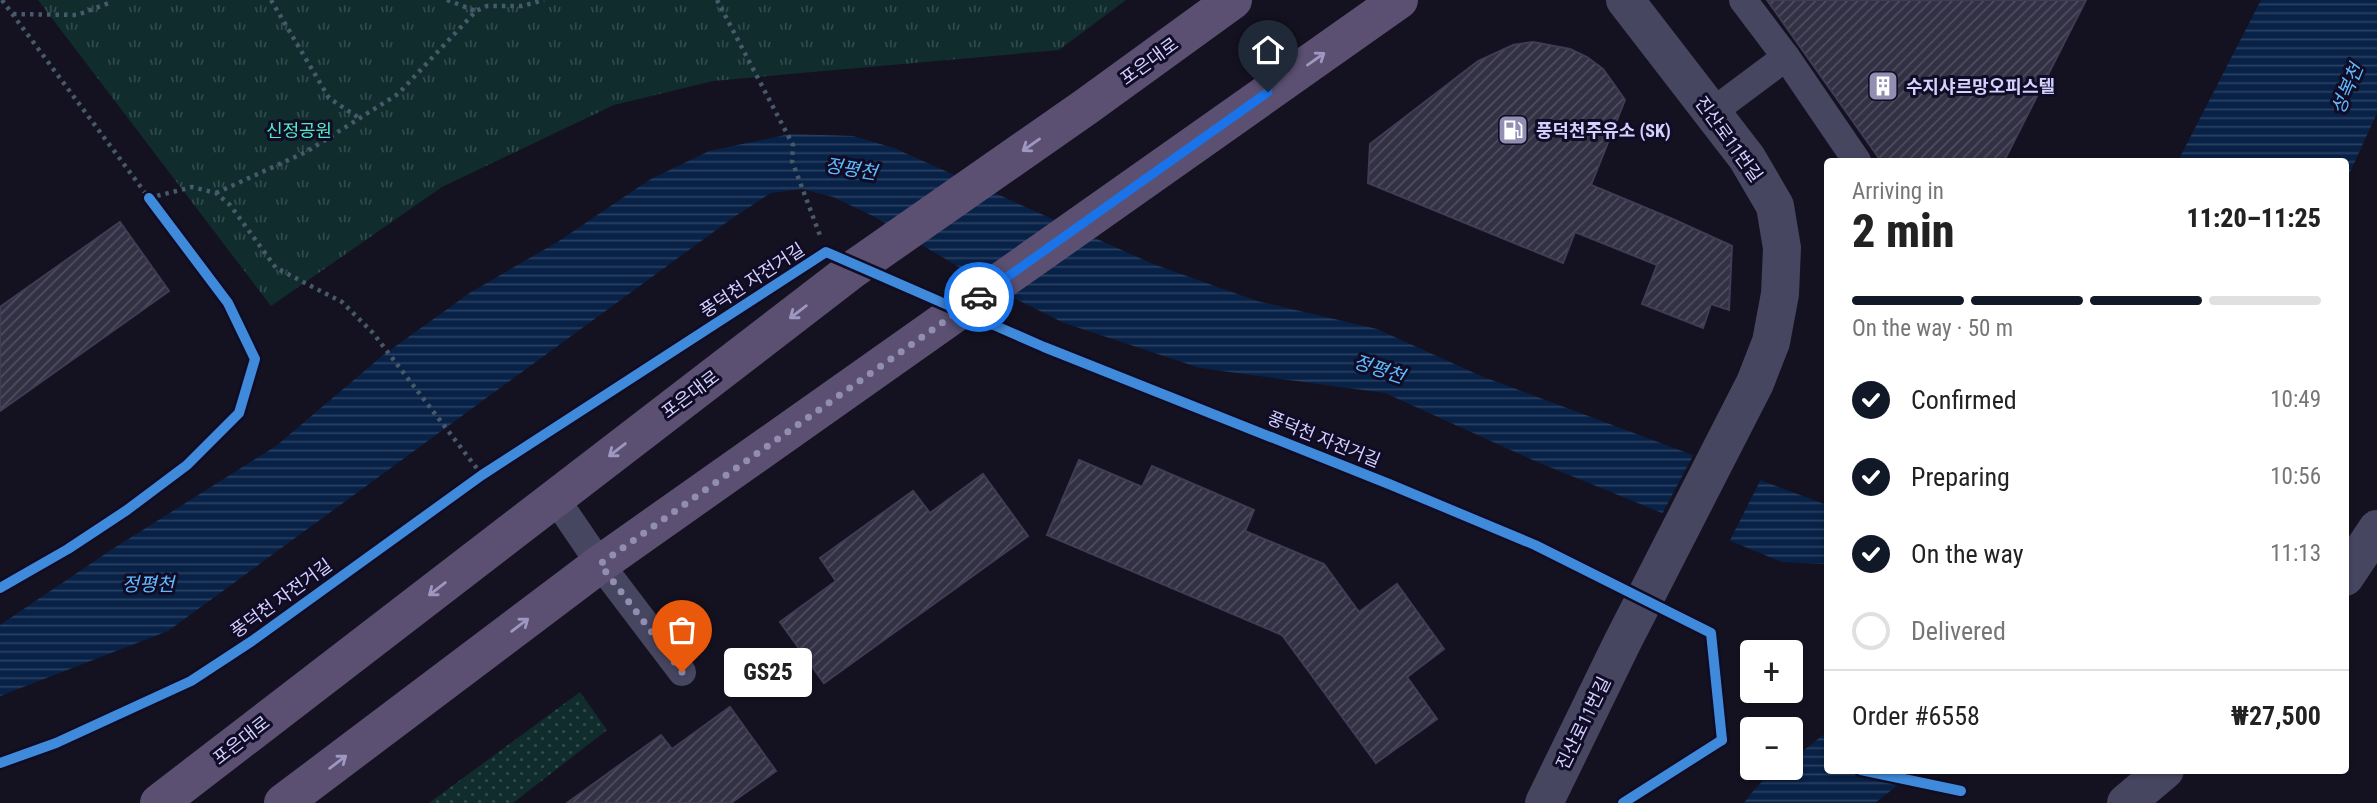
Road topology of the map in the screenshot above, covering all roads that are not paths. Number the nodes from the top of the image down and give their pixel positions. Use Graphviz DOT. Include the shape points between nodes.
graph roads {
  1 [pos="1233,0"];
  2 [pos="1399,0"];
  3 [pos="1625,0"];
  4 [pos="1743,0"];
  5 [pos="1786,57"];
  6 [pos="1711,113"];
  7 [pos="1855,158"];
  8 [pos="555,498"];
  9 [pos="2377,529"];
  10 [pos="600,564"];
  11 [pos="2349,571"];
  12 [pos="682,672"];
  13 [pos="2160,774"];
  14 [pos="159,803"];
  15 [pos="283,803"];
  16 [pos="1544,803"];
  17 [pos="2126,803"];
  1 -- 8 [label="main road, 포은대로, one-way" via="852,270"];
  10 -- 2 [label="main road, one-way"];
  3 -- 6 [label="street, 진산로11번길"];
  4 -- 5 [label="lane"];
  5 -- 6 [label="lane"];
  5 -- 7 [label="lane"];
  6 -- 16 [label="street, 진산로11번길" via="1747,158 1774,206 1782,248 1771,342 1739,417"];
  8 -- 10 [label="lane"];
  8 -- 14 [label="main road, 포은대로, one-way"];
  9 -- 11 [label="street"];
  10 -- 12 [label="lane"];
  15 -- 10 [label="main road, one-way"];
  13 -- 17 [label="street"];
}
